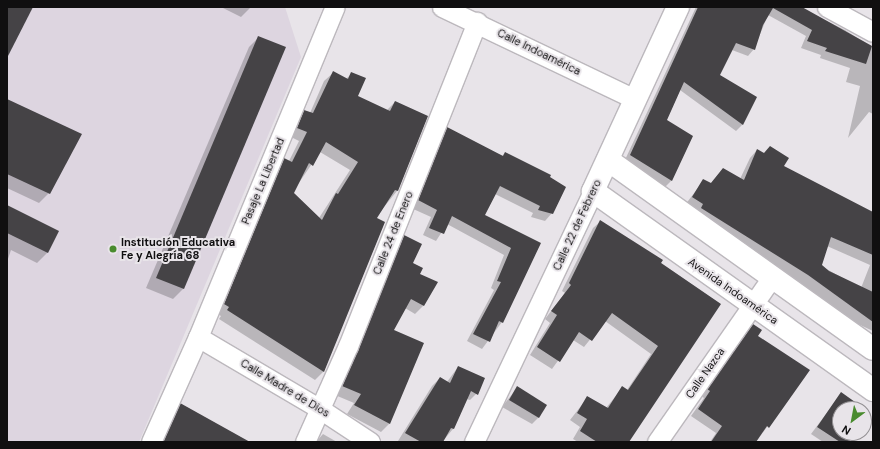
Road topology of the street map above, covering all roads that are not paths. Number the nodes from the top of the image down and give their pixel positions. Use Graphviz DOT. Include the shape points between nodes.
graph roads {
  1 [pos="335,7"];
  2 [pos="442,7"];
  3 [pos="678,7"];
  4 [pos="827,7"];
  5 [pos="477,22"];
  6 [pos="873,32"];
  7 [pos="635,99"];
  8 [pos="608,160"];
  9 [pos="593,191"];
  10 [pos="772,277"];
  11 [pos="753,304"];
  12 [pos="198,337"];
  13 [pos="873,349"];
  14 [pos="873,390"];
  15 [pos="320,409"];
  16 [pos="151,442"];
  17 [pos="305,442"];
  18 [pos="370,442"];
  19 [pos="474,442"];
  20 [pos="657,442"];
  1 -- 12 [label="street, Pasaje La Libertad"];
  2 -- 5 [label="street, Calle Indoamérica"];
  3 -- 7 [label="street, Calle 22 de Febrero"];
  4 -- 6 [label="street"];
  5 -- 7 [label="street, Calle Indoamérica"];
  5 -- 15 [label="street, Calle 24 de Enero" via="351,339"];
  7 -- 8 [label="street, Calle 22 de Febrero"];
  8 -- 9 [label="street, Calle 22 de Febrero"];
  8 -- 10 [label="street"];
  9 -- 11 [label="street, Avenida Indoamérica"];
  9 -- 19 [label="street, Calle 22 de Febrero"];
  10 -- 11 [label="street, Calle Nazca"];
  10 -- 13 [label="street"];
  11 -- 14 [label="street, Avenida Indoamérica"];
  11 -- 20 [label="street, Calle Nazca"];
  12 -- 15 [label="street, Calle Madre de Dios"];
  12 -- 16 [label="street, Pasaje La Libertad"];
  15 -- 17 [label="street, Calle 24 de Enero"];
  15 -- 18 [label="street, Calle Madre de Dios"];
}
